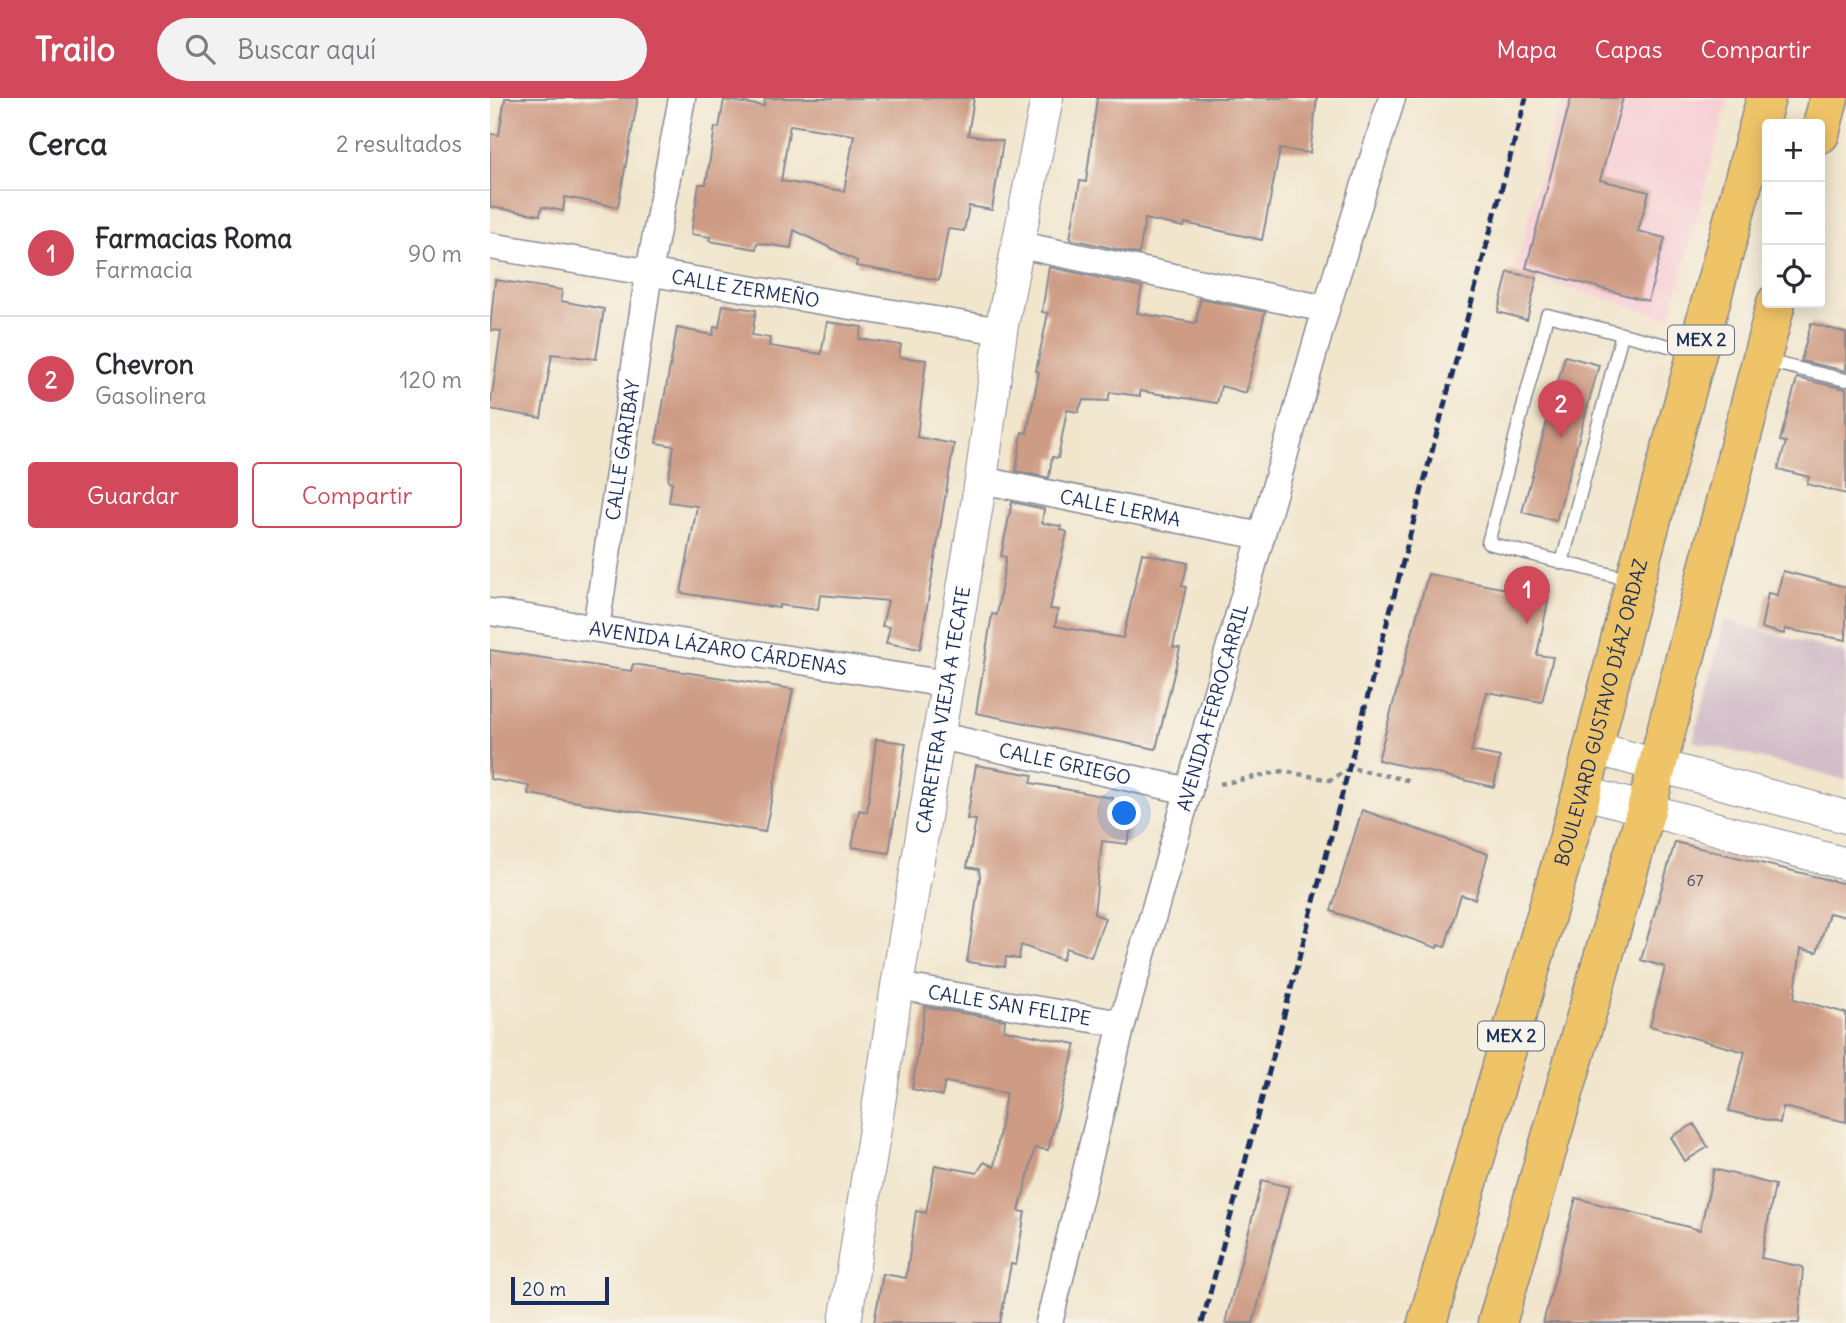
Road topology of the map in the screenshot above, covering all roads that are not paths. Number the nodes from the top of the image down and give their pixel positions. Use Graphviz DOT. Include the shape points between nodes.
graph roads {
  1 [pos="682,98"];
  2 [pos="1047,98"];
  3 [pos="1392,98"];
  4 [pos="1766,98"];
  5 [pos="1829,98"];
  6 [pos="1824,119"];
  7 [pos="490,246"];
  8 [pos="1020,246"];
  9 [pos="649,272"];
  10 [pos="1775,308"];
  11 [pos="1326,309"];
  12 [pos="1001,331"];
  13 [pos="1622,334"];
  14 [pos="1697,353"];
  15 [pos="1762,360"];
  16 [pos="1846,380"];
  17 [pos="981,480"];
  18 [pos="1261,536"];
  19 [pos="1562,563"];
  20 [pos="1635,581"];
  21 [pos="490,612"];
  22 [pos="596,628"];
  23 [pos="947,684"];
  24 [pos="940,736"];
  25 [pos="1594,748"];
  26 [pos="1657,766"];
  27 [pos="1189,790"];
  28 [pos="1582,792"];
  29 [pos="1646,810"];
  30 [pos="1846,817"];
  31 [pos="1846,864"];
  32 [pos="897,986"];
  33 [pos="1122,1024"];
  34 [pos="845,1323"];
  35 [pos="1049,1323"];
  36 [pos="1427,1323"];
  37 [pos="1497,1323"];
  1 -- 9 [label="street, CALLE GARIBAY"];
  2 -- 8 [label="street, CARRETERA VIEJA A TECATE"];
  3 -- 11 [label="street, AVENIDA FERROCARRIL"];
  4 -- 14 [label="main road, BOULEVARD GUSTAVO DÍAZ ORDAZ / MEX 2"];
  5 -- 6 [label="main road"];
  7 -- 9 [label="street, CALLE ZERMEÑO"];
  8 -- 11 [label="street"];
  8 -- 12 [label="street, CARRETERA VIEJA A TECATE"];
  9 -- 12 [label="street, CALLE ZERMEÑO"];
  9 -- 22 [label="street, CALLE GARIBAY"];
  10 -- 15 [label="main road, MEX 2"];
  11 -- 18 [label="street, AVENIDA FERROCARRIL"];
  12 -- 17 [label="street, CARRETERA VIEJA A TECATE"];
  13 -- 14 [label="lane"];
  13 -- 19 [label="lane"];
  13 -- 19 [label="lane" via="1546,315 1488,543"];
  14 -- 20 [label="main road, BOULEVARD GUSTAVO DÍAZ ORDAZ / MEX 2"];
  15 -- 16 [label="lane"];
  15 -- 26 [label="main road, MEX 2"];
  17 -- 18 [label="street, CALLE LERMA"];
  17 -- 23 [label="street, CARRETERA VIEJA A TECATE"];
  18 -- 27 [label="street, AVENIDA FERROCARRIL"];
  19 -- 20 [label="lane"];
  20 -- 25 [label="main road, BOULEVARD GUSTAVO DÍAZ ORDAZ / MEX 2"];
  21 -- 22 [label="street, AVENIDA LÁZARO CÁRDENAS"];
  22 -- 23 [label="street, AVENIDA LÁZARO CÁRDENAS"];
  23 -- 24 [label="street, CARRETERA VIEJA A TECATE"];
  24 -- 27 [label="street, CALLE GRIEGO"];
  24 -- 32 [label="street, CARRETERA VIEJA A TECATE"];
  25 -- 26 [label="street"];
  25 -- 28 [label="main road, BOULEVARD GUSTAVO DÍAZ ORDAZ / MEX 2"];
  26 -- 29 [label="main road, MEX 2"];
  26 -- 30 [label="street"];
  27 -- 33 [label="street, AVENIDA FERROCARRIL"];
  28 -- 29 [label="street"];
  28 -- 36 [label="main road, BOULEVARD GUSTAVO DÍAZ ORDAZ / MEX 2"];
  29 -- 31 [label="street"];
  29 -- 37 [label="main road, MEX 2"];
  32 -- 33 [label="street, CALLE SAN FELIPE"];
  32 -- 34 [label="street, CARRETERA VIEJA A TECATE"];
  33 -- 35 [label="street, AVENIDA FERROCARRIL"];
}
